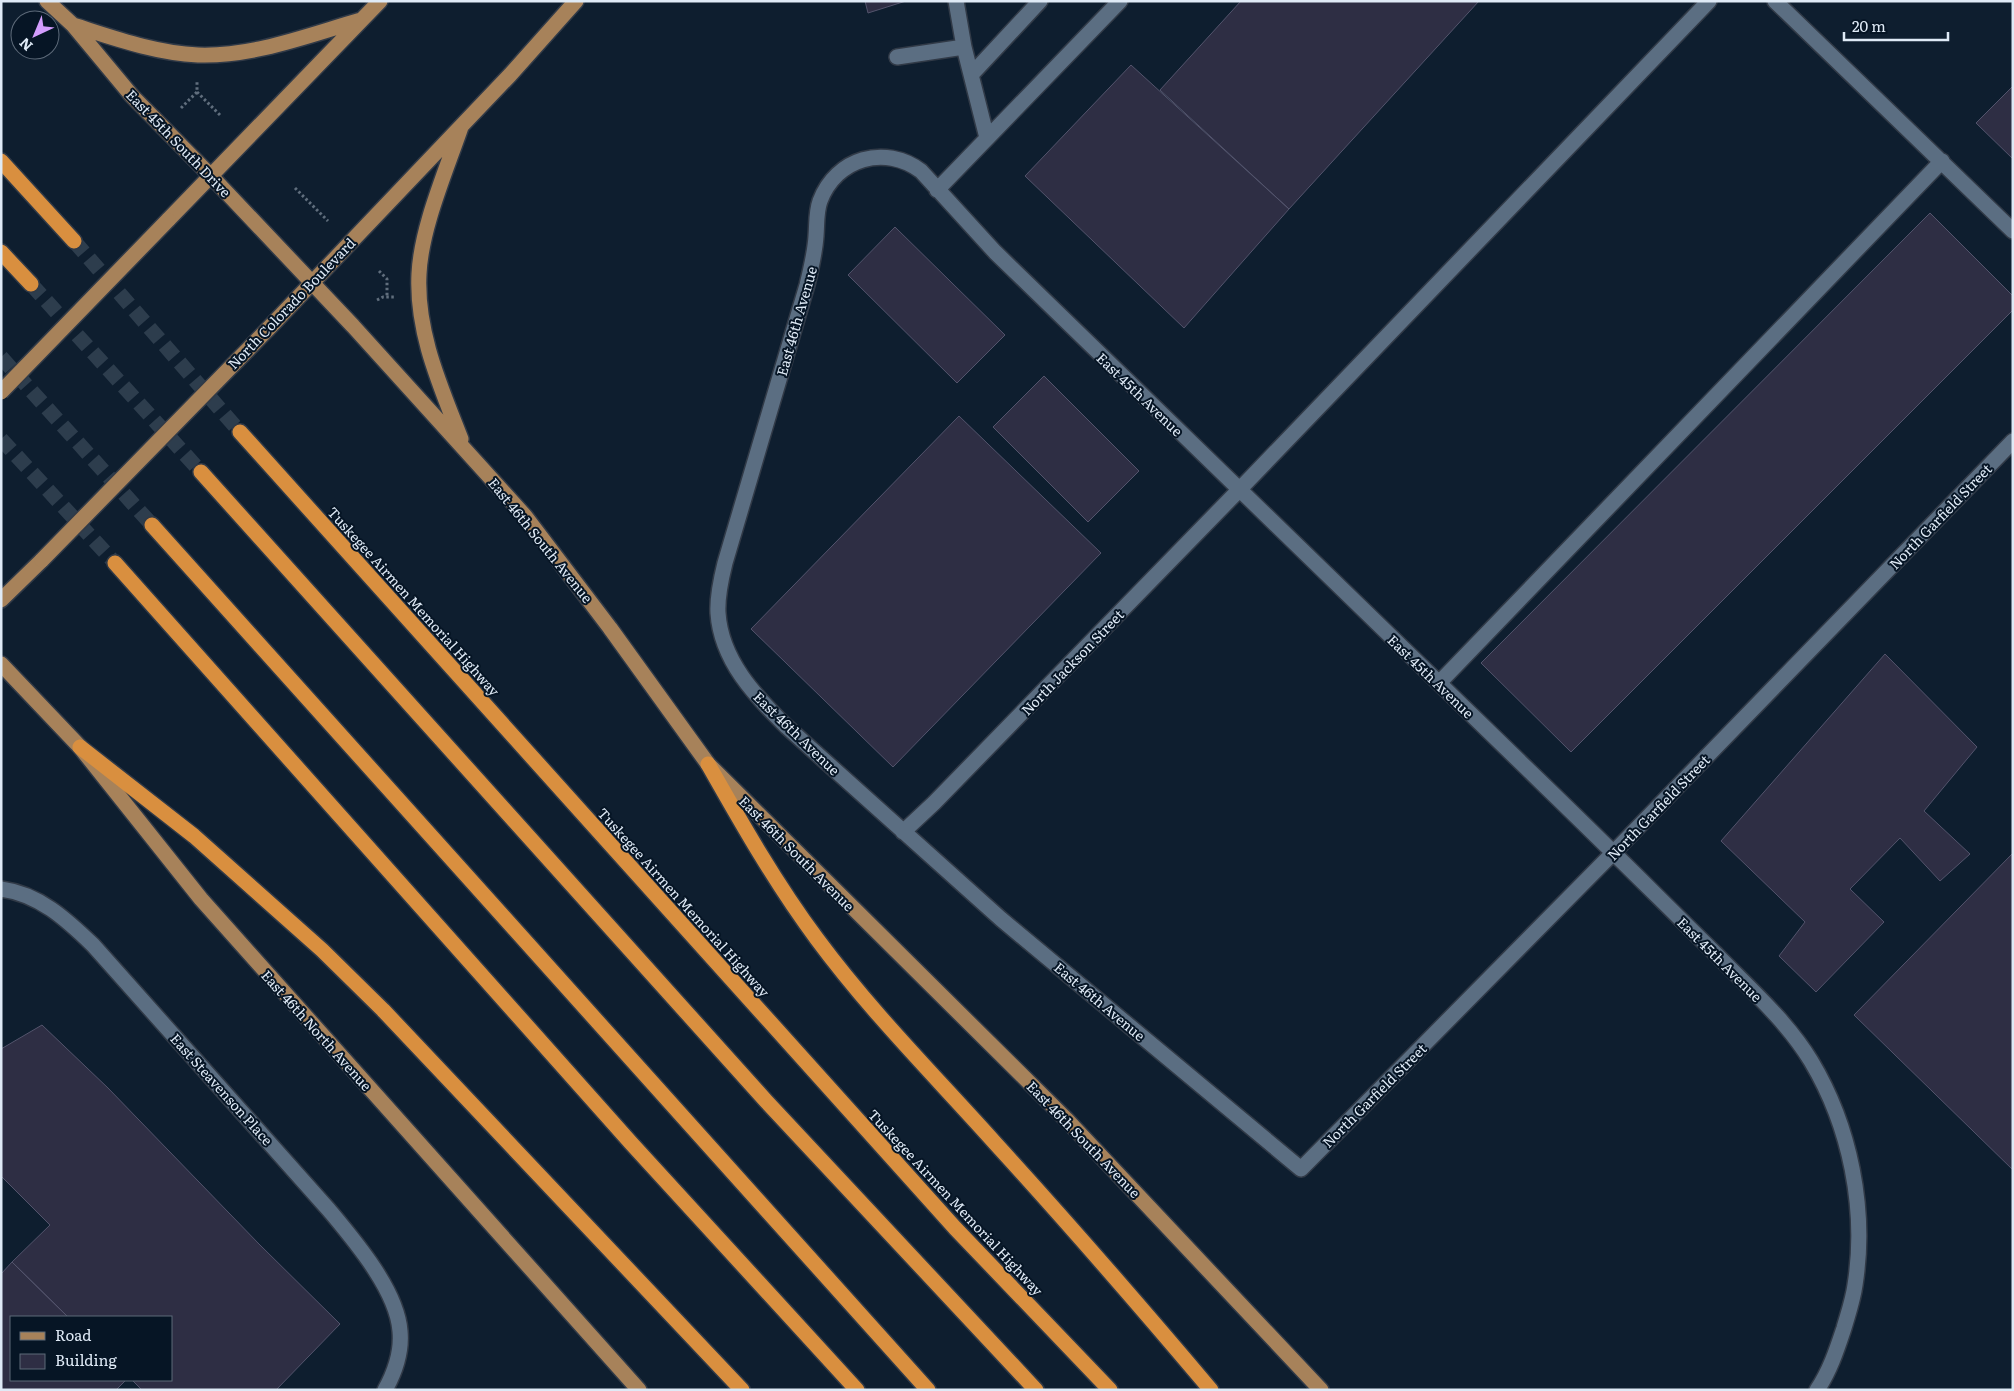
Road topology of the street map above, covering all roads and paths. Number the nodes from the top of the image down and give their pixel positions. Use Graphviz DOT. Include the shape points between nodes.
graph roads {
  1 [pos="48,1"];
  2 [pos="380,1"];
  3 [pos="576,1"];
  4 [pos="956,1"];
  5 [pos="1040,1"];
  6 [pos="1120,1"];
  7 [pos="1709,1"];
  8 [pos="1775,1"];
  9 [pos="362,19"];
  10 [pos="73,25"];
  11 [pos="964,47"];
  12 [pos="897,57"];
  13 [pos="971,75"];
  14 [pos="197,77"];
  15 [pos="197,92"];
  16 [pos="181,108"];
  17 [pos="220,115"];
  18 [pos="462,124"];
  19 [pos="987,138"];
  20 [pos="1942,160"];
  21 [pos="1,161"];
  22 [pos="921,171"];
  23 [pos="211,176"];
  24 [pos="295,188"];
  25 [pos="937,190"];
  26 [pos="328,221"];
  27 [pos="2013,231"];
  28 [pos="74,241"];
  29 [pos="1,252"];
  30 [pos="379,271"];
  31 [pos="312,282"];
  32 [pos="31,284"];
  33 [pos="388,296"];
  34 [pos="403,297"];
  35 [pos="377,300"];
  36 [pos="1,392"];
  37 [pos="240,432"];
  38 [pos="2013,442"];
  39 [pos="464,447"];
  40 [pos="201,472"];
  41 [pos="1240,490"];
  42 [pos="152,525"];
  43 [pos="115,563"];
  44 [pos="1,600"];
  45 [pos="1,664"];
  46 [pos="1439,683"];
  47 [pos="80,747"];
  48 [pos="708,764"];
  49 [pos="903,832"];
  50 [pos="1614,852"];
  51 [pos="1,888"];
  52 [pos="1301,1169"];
  53 [pos="385,1390"];
  54 [pos="639,1390"];
  55 [pos="742,1390"];
  56 [pos="857,1390"];
  57 [pos="928,1390"];
  58 [pos="1036,1390"];
  59 [pos="1110,1390"];
  60 [pos="1211,1390"];
  61 [pos="1321,1390"];
  62 [pos="1817,1390"];
  1 -- 10 [label="main road, East 45th South Drive"];
  2 -- 9 [label="main road"];
  3 -- 18 [label="main road, North Colorado Boulevard"];
  4 -- 11 [label="street"];
  5 -- 13 [label="street"];
  6 -- 19 [label="street"];
  7 -- 41 [label="street, North Jackson Street"];
  8 -- 20 [label="street"];
  9 -- 10 [label="main road" via="287,42 216,55 153,48"];
  9 -- 23 [label="main road"];
  10 -- 23 [label="main road, East 45th South Drive" via="132,96"];
  11 -- 12 [label="street"];
  11 -- 13 [label="street"];
  13 -- 19 [label="street"];
  14 -- 15 [label="path"];
  15 -- 16 [label="path"];
  15 -- 17 [label="path"];
  18 -- 31 [label="main road, North Colorado Boulevard"];
  18 -- 39 [label="main road" via="426,231 419,295 422,328 434,370"];
  19 -- 25 [label="street"];
  20 -- 27 [label="street"];
  20 -- 46 [label="street"];
  21 -- 28 [label="highway"];
  22 -- 25 [label="street, East 45th Avenue"];
  22 -- 49 [label="street, East 46th Avenue" via="897,158 868,158 842,172 824,192 819,203 808,285 725,562 718,613 730,654 758,700"];
  23 -- 31 [label="main road, East 45th South Drive"];
  23 -- 36 [label="main road, bridge"];
  24 -- 26 [label="path"];
  25 -- 41 [label="street, East 45th Avenue" via="1002,259"];
  29 -- 32 [label="highway"];
  30 -- 33 [label="path" via="387,279"];
  31 -- 39 [label="main road, East 46th South Avenue"];
  31 -- 44 [label="main road, North Colorado Boulevard, bridge"];
  33 -- 34 [label="path"];
  33 -- 35 [label="path"];
  37 -- 59 [label="highway, Tuskegee Airmen Memorial Highway" via="948,1220"];
  38 -- 50 [label="street, North Garfield Street"];
  39 -- 48 [label="main road, East 46th South Avenue" via="567,570"];
  40 -- 58 [label="highway" via="766,1101"];
  41 -- 46 [label="street, East 45th Avenue"];
  41 -- 49 [label="street, North Jackson Street"];
  42 -- 57 [label="highway"];
  43 -- 56 [label="highway" via="618,1128"];
  45 -- 47 [label="main road, East 46th North Avenue"];
  46 -- 50 [label="street, East 45th Avenue"];
  47 -- 54 [label="main road, East 46th North Avenue" via="201,899"];
  47 -- 55 [label="highway" via="194,836 322,950 383,1010"];
  48 -- 60 [label="highway" via="755,847 817,940 855,987 1086,1243"];
  48 -- 61 [label="main road, East 46th South Avenue" via="1066,1119"];
  49 -- 52 [label="street, East 46th Avenue"];
  50 -- 52 [label="street, North Garfield Street"];
  50 -- 62 [label="street, East 45th Avenue" via="1793,1036 1810,1059 1836,1116 1848,1152 1856,1195 1859,1228 1856,1284 1839,1345"];
  51 -- 53 [label="street, East Steavenson Place" via="33,897 76,928 115,968 358,1245 387,1294 400,1331 397,1365"];
}
